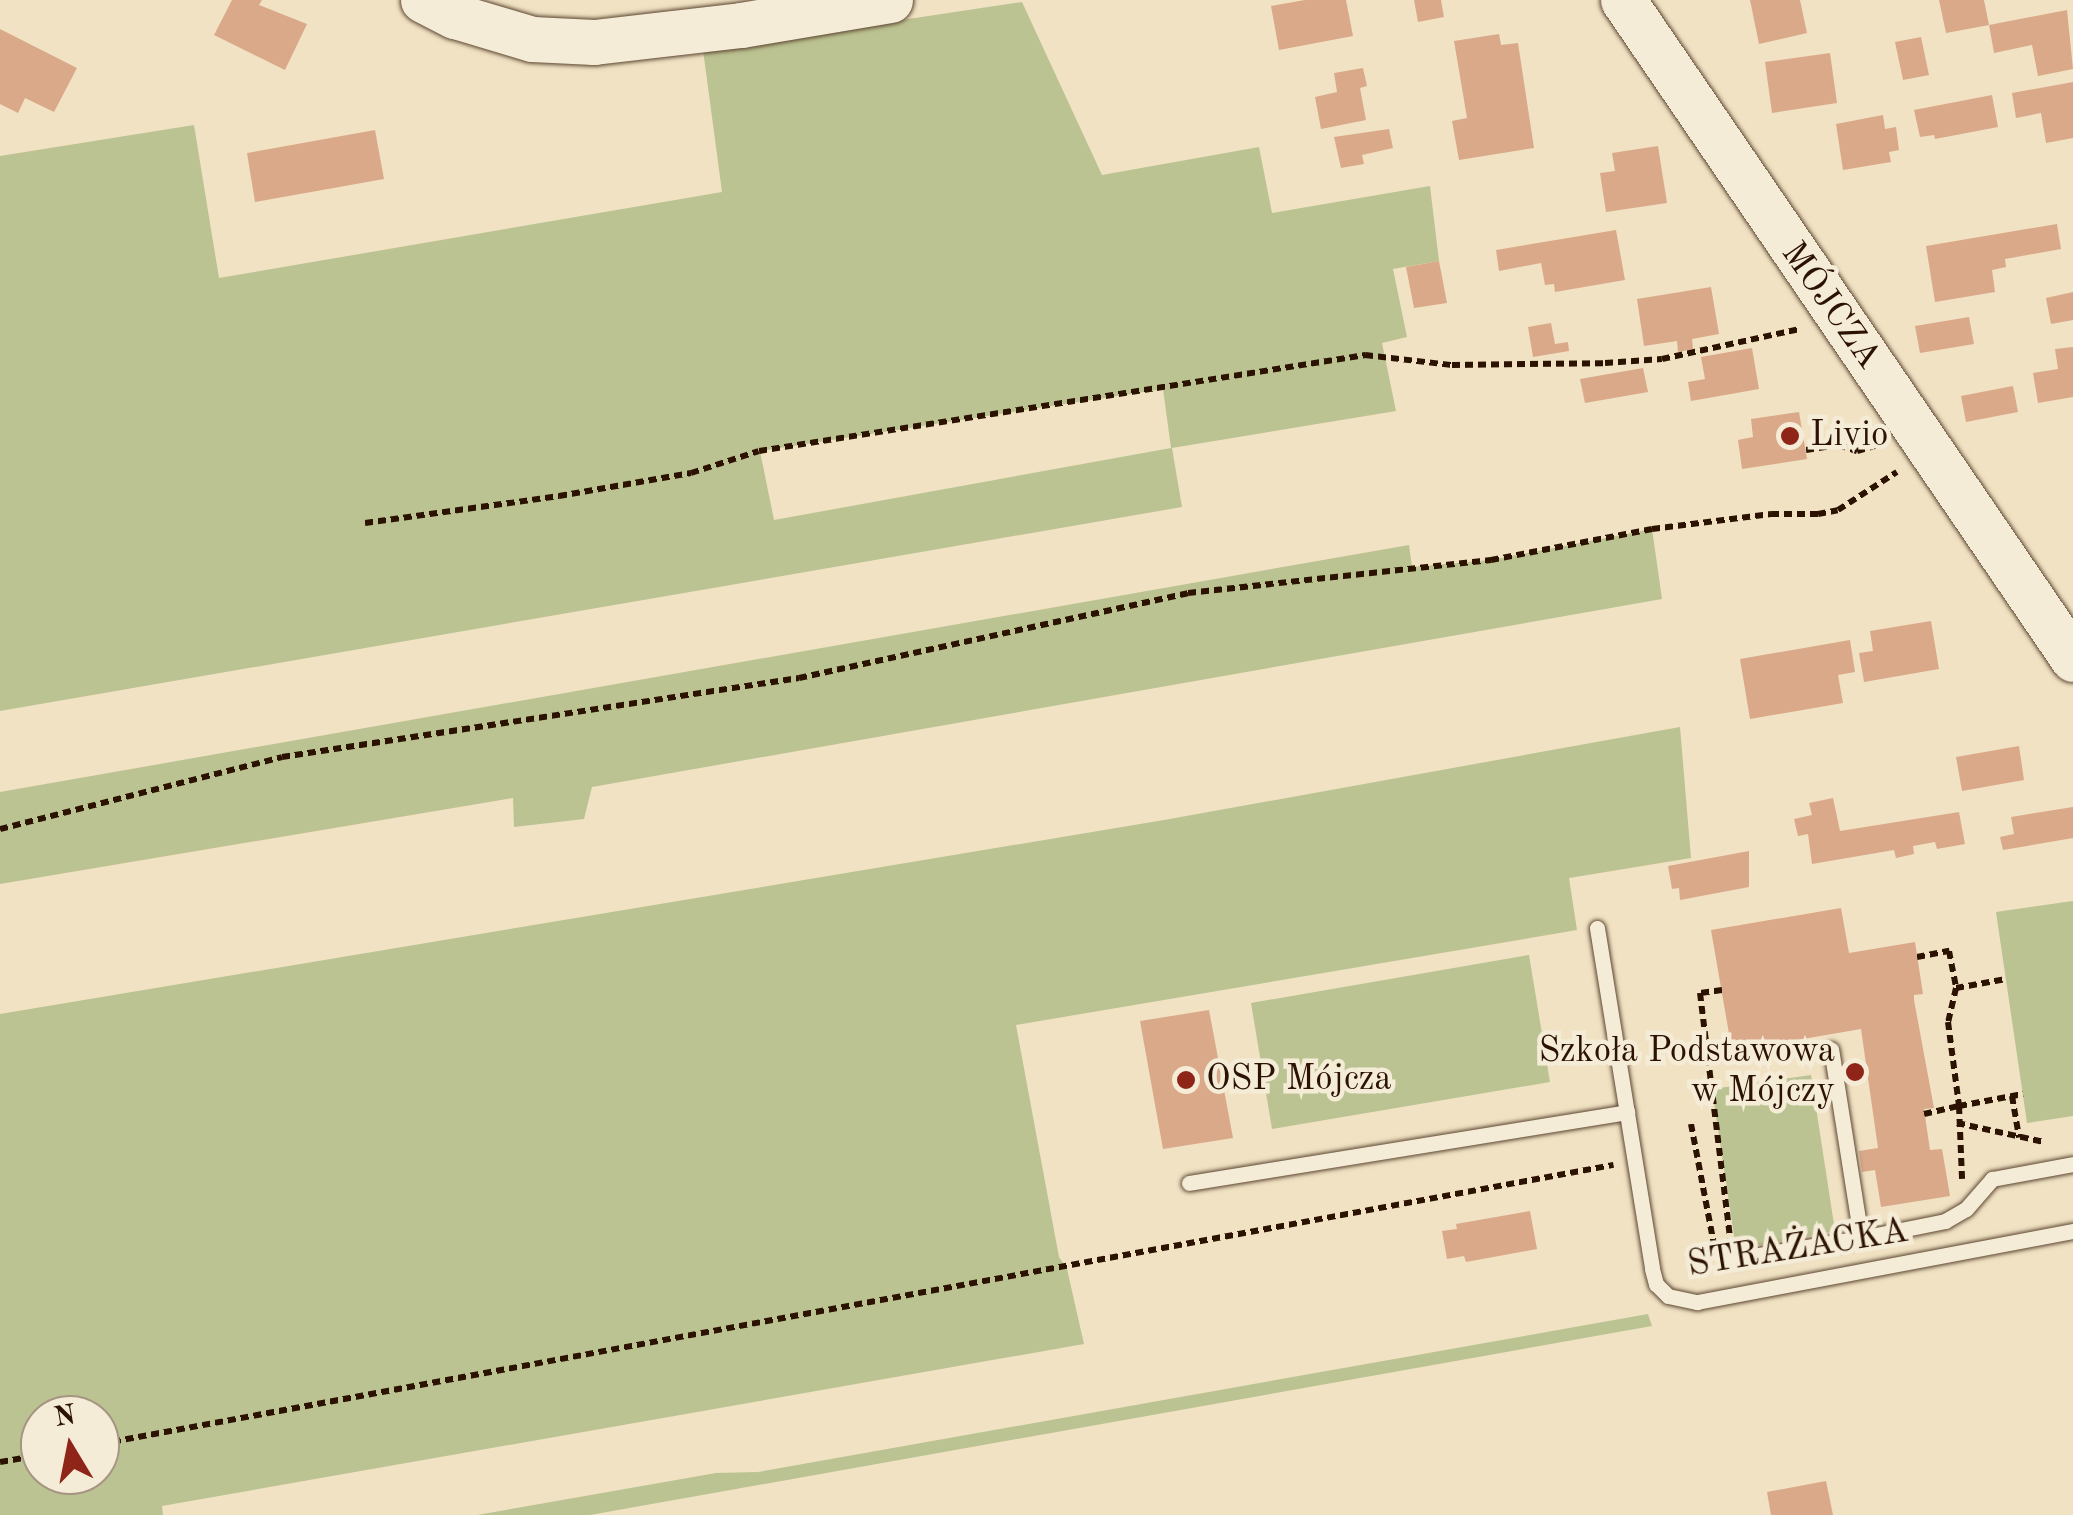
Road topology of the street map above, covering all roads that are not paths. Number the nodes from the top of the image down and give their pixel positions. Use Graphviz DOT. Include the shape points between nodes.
graph roads {
  1 [pos="424,0"];
  2 [pos="890,0"];
  3 [pos="1623,0"];
  4 [pos="2073,659"];
  5 [pos="1597,928"];
  6 [pos="1832,1050"];
  7 [pos="1627,1112"];
  8 [pos="2073,1164"];
  9 [pos="1188,1183"];
  10 [pos="2073,1232"];
  11 [pos="1861,1238"];
  12 [pos="1732,1260"];
  1 -- 2 [label="street" via="532,39 594,42"];
  3 -- 4 [label="street, MÓJCZA" via="1905,444"];
  5 -- 7 [label="lane, STRAŻACKA"];
  6 -- 11 [label="lane"];
  7 -- 9 [label="lane"];
  7 -- 10 [label="lane, STRAŻACKA" via="1656,1284 1682,1302"];
  8 -- 11 [label="lane" via="1992,1179 1945,1221"];
  11 -- 12 [label="lane"];
}
